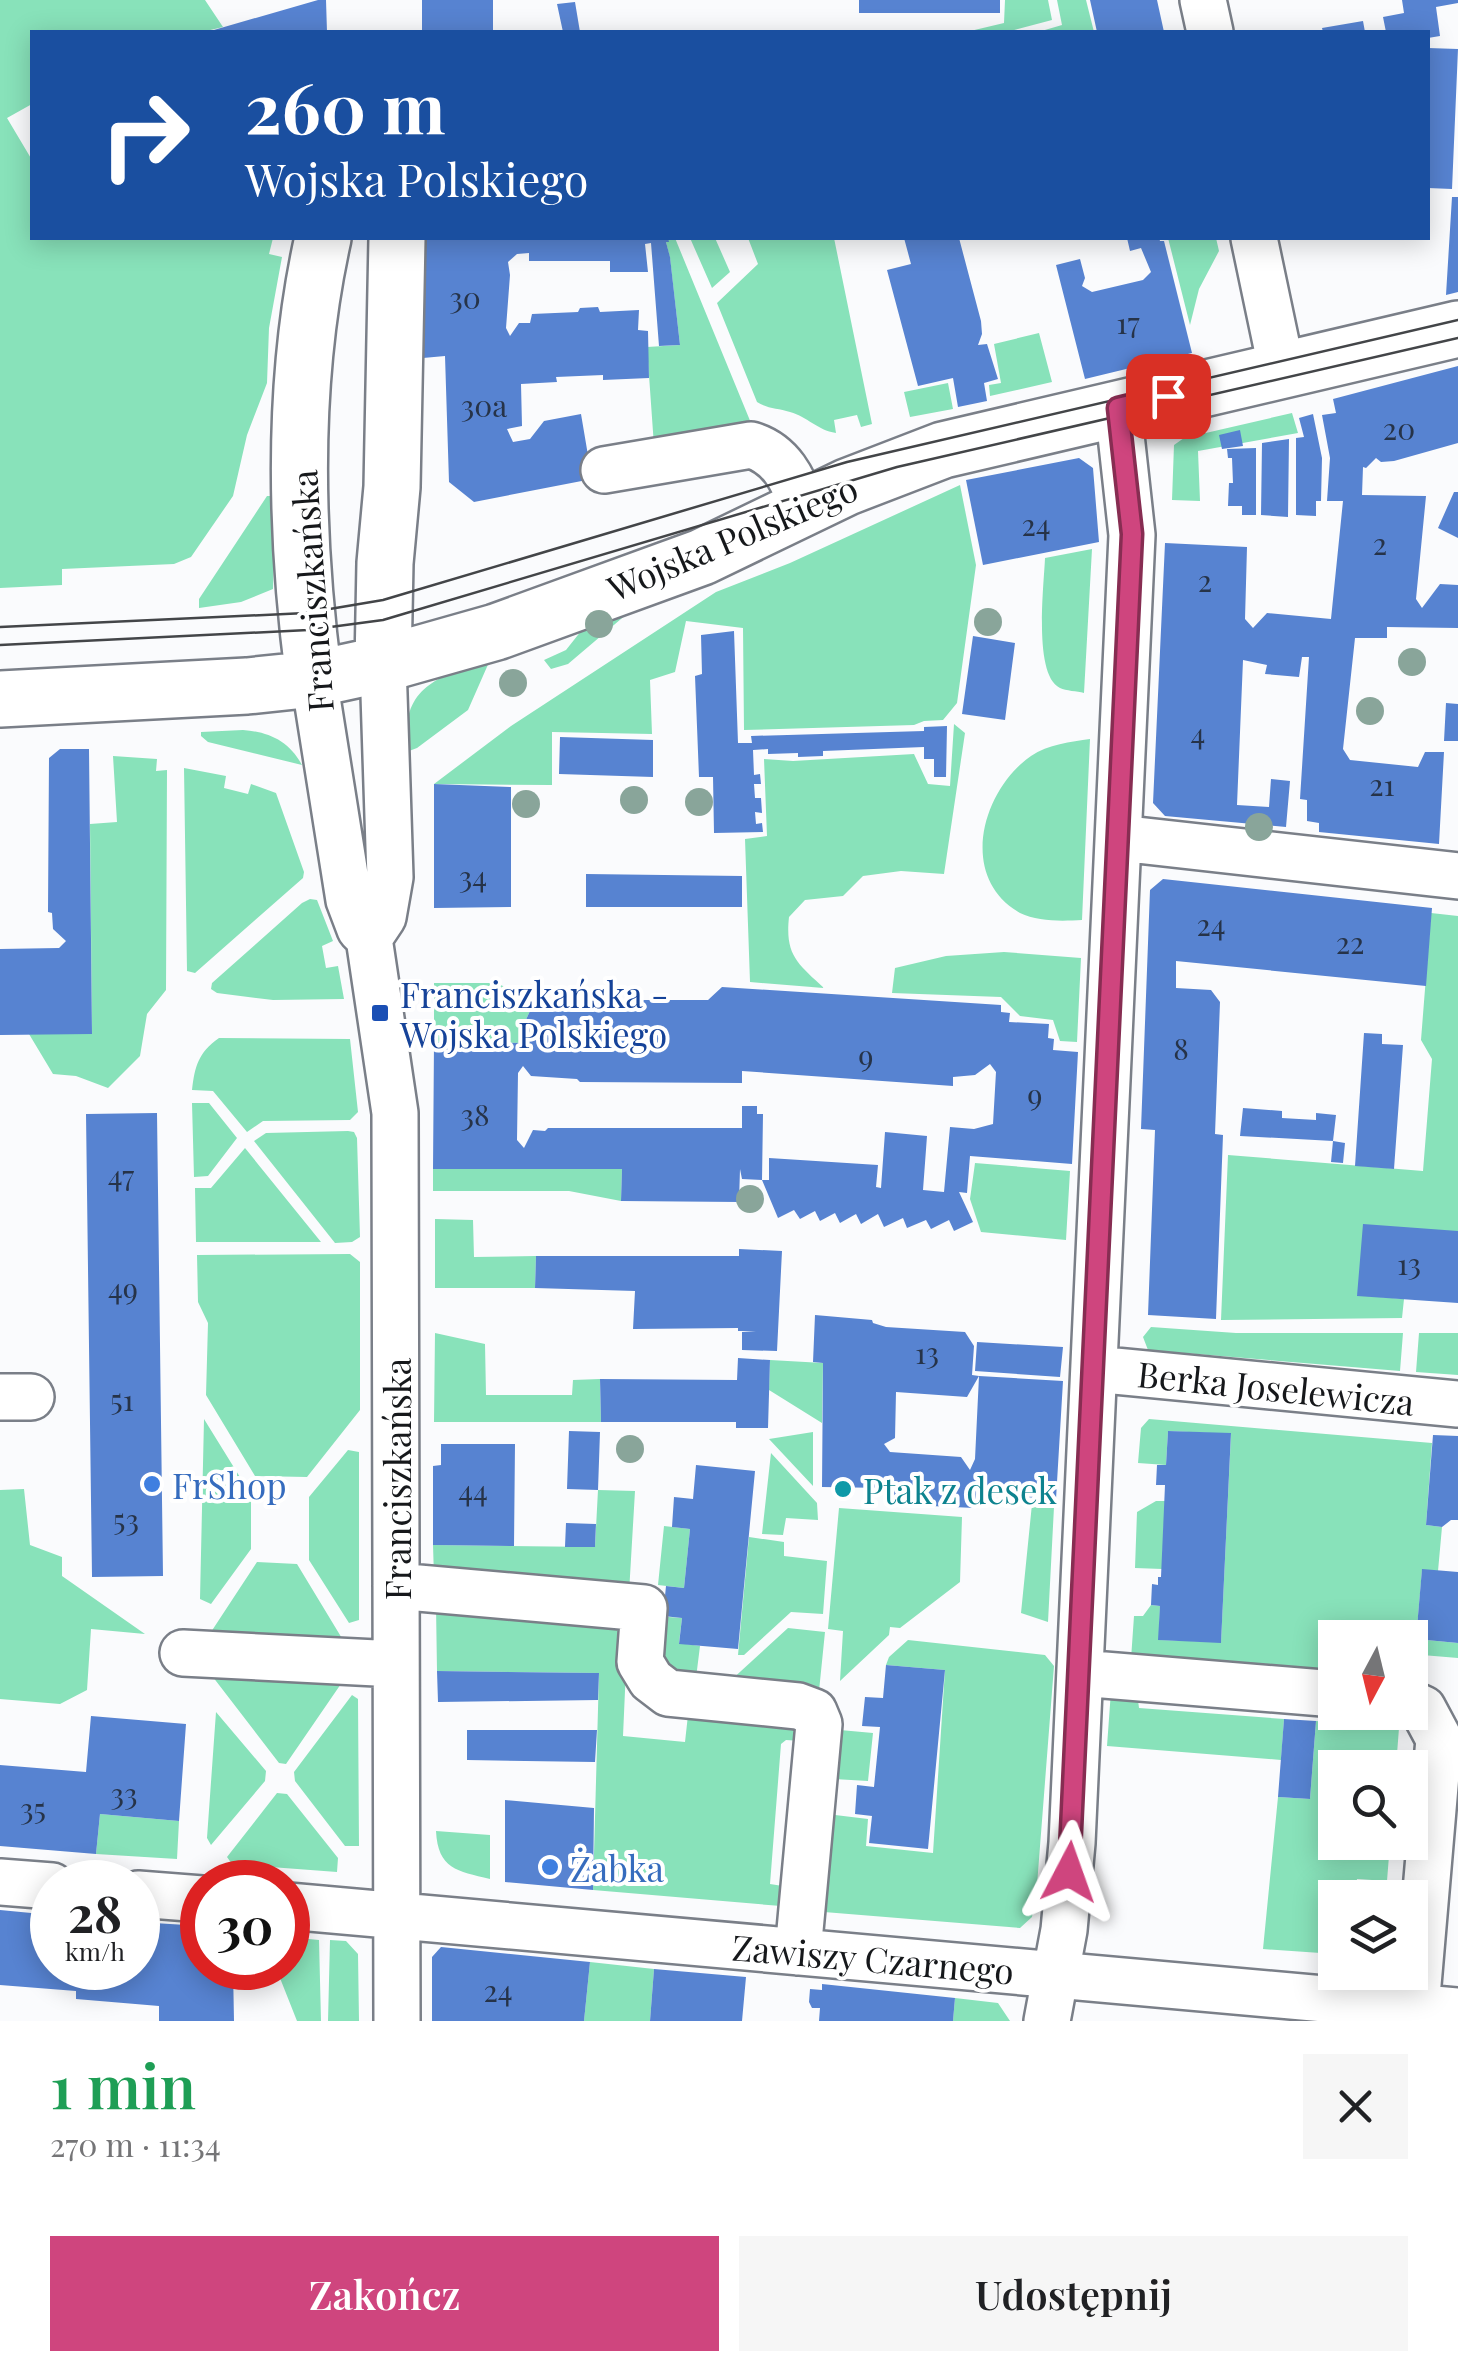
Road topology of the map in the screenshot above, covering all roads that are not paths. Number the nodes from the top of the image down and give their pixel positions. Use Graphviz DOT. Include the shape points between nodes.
graph roads {
  1 [pos="1202,0"];
  2 [pos="1210,30"];
  3 [pos="323,240"];
  4 [pos="397,240"];
  5 [pos="1254,240"];
  6 [pos="1458,330"];
  7 [pos="1282,371"];
  8 [pos="1118,408"];
  9 [pos="604,470"];
  10 [pos="804,508"];
  11 [pos="383,664"];
  12 [pos="314,679"];
  13 [pos="0,698"];
  14 [pos="1120,838"];
  15 [pos="1458,876"];
  16 [pos="369,938"];
  17 [pos="1094,1369"];
  18 [pos="1458,1404"];
  19 [pos="396,1586"];
  20 [pos="183,1653"];
  21 [pos="396,1664"];
  22 [pos="1080,1673"];
  23 [pos="1318,1693"];
  24 [pos="1428,1718"];
  25 [pos="0,1882"];
  26 [pos="30,1884"];
  27 [pos="310,1908"];
  28 [pos="397,1915"];
  29 [pos="798,1952"];
  30 [pos="1056,1975"];
  31 [pos="1437,2009"];
  32 [pos="397,2021"];
  33 [pos="1048,2021"];
  1 -- 2 [label="street"];
  3 -- 12 [label="main road, Franciszkańska" via="306,319 301,456 303,579"];
  4 -- 11 [label="main road, Franciszkańska"];
  5 -- 7 [label="street"];
  6 -- 7 [label="main road, Wojska Polskiego"];
  7 -- 8 [label="main road, Wojska Polskiego"];
  8 -- 10 [label="main road, Wojska Polskiego" via="943,450"];
  8 -- 14 [label="street" via="1132,534"];
  9 -- 10 [label="street" via="752,445 784,467"];
  10 -- 11 [label="main road, Wojska Polskiego" via="702,557 496,632"];
  11 -- 12 [label="main road, Wojska Polskiego"];
  11 -- 16 [label="street, Franciszkańska" via="390,877 383,917"];
  12 -- 13 [label="main road, Wojska Polskiego"];
  12 -- 16 [label="street, Franciszkańska" via="349,900"];
  14 -- 15 [label="street"];
  14 -- 17 [label="street"];
  16 -- 19 [label="street, Franciszkańska" via="395,1113"];
  17 -- 18 [label="street, Berka Joselewicza"];
  17 -- 22 [label="street"];
  19 -- 21 [label="street, Franciszkańska"];
  19 -- 29 [label="street" via="644,1608 640,1662 668,1693 814,1712 819,1724"];
  20 -- 21 [label="street"];
  21 -- 28 [label="street, Franciszkańska"];
  22 -- 23 [label="street"];
  22 -- 30 [label="street" via="1072,1843"];
  24 -- 31 [label="street" via="1439,1739"];
  25 -- 26 [label="street"];
  27 -- 28 [label="street, Zawiszy Czarnego"];
  28 -- 29 [label="street, Zawiszy Czarnego"];
  28 -- 32 [label="street, Franciszkańska"];
  29 -- 30 [label="street, Zawiszy Czarnego"];
  30 -- 31 [label="street, Zawiszy Czarnego"];
  30 -- 33 [label="street"];
}
